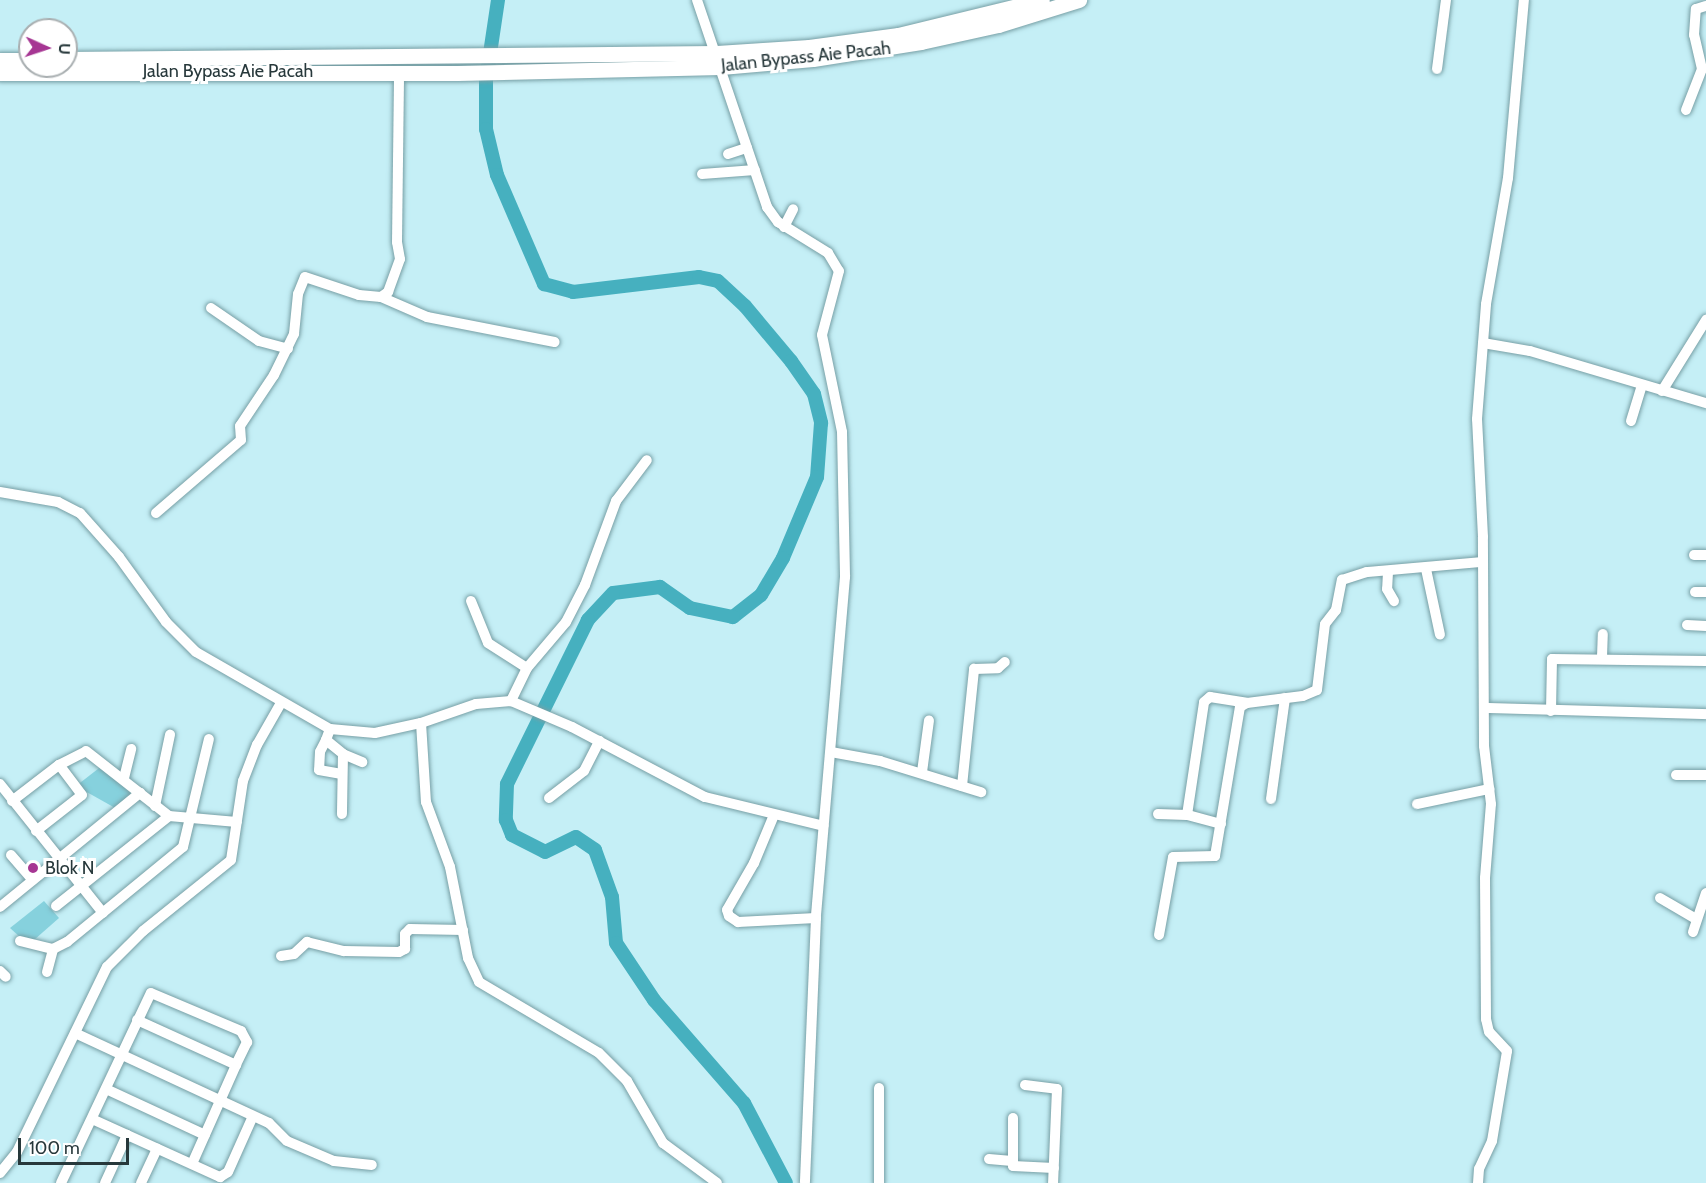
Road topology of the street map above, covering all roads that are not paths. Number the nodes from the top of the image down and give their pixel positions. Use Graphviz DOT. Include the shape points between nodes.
graph roads {
  1 [pos="697,0"];
  2 [pos="1042,0"];
  3 [pos="1079,0"];
  4 [pos="1446,0"];
  5 [pos="1524,0"];
  6 [pos="1706,6"];
  7 [pos="78,59"];
  8 [pos="0,60"];
  9 [pos="18,60"];
  10 [pos="719,60"];
  11 [pos="1437,69"];
  12 [pos="399,72"];
  13 [pos="0,73"];
  14 [pos="1686,110"];
  15 [pos="747,148"];
  16 [pos="728,154"];
  17 [pos="755,170"];
  18 [pos="702,174"];
  19 [pos="793,209"];
  20 [pos="784,226"];
  21 [pos="381,297"];
  22 [pos="211,308"];
  23 [pos="1706,320"];
  24 [pos="555,342"];
  25 [pos="1483,343"];
  26 [pos="288,349"];
  27 [pos="1642,386"];
  28 [pos="1662,392"];
  29 [pos="1706,403"];
  30 [pos="1631,421"];
  31 [pos="647,460"];
  32 [pos="0,492"];
  33 [pos="156,513"];
  34 [pos="1694,555"];
  35 [pos="1706,555"];
  36 [pos="1481,562"];
  37 [pos="1426,569"];
  38 [pos="1388,572"];
  39 [pos="471,601"];
  40 [pos="1394,601"];
  41 [pos="1687,626"];
  42 [pos="1706,626"];
  43 [pos="1603,634"];
  44 [pos="1440,635"];
  45 [pos="1706,653"];
  46 [pos="1602,657"];
  47 [pos="1706,661"];
  48 [pos="1005,662"];
  49 [pos="527,668"];
  50 [pos="1285,698"];
  51 [pos="511,701"];
  52 [pos="281,703"];
  53 [pos="1247,703"];
  54 [pos="1485,708"];
  55 [pos="1551,711"];
  56 [pos="1706,714"];
  57 [pos="929,720"];
  58 [pos="421,723"];
  59 [pos="328,734"];
  60 [pos="170,735"];
  61 [pos="209,739"];
  62 [pos="599,741"];
  63 [pos="131,748"];
  64 [pos="831,752"];
  65 [pos="343,754"];
  66 [pos="362,762"];
  67 [pos="59,765"];
  68 [pos="922,772"];
  69 [pos="342,774"];
  70 [pos="1676,775"];
  71 [pos="1706,775"];
  72 [pos="124,778"];
  73 [pos="0,784"];
  74 [pos="962,786"];
  75 [pos="1489,789"];
  76 [pos="981,792"];
  77 [pos="140,793"];
  78 [pos="549,798"];
  79 [pos="1271,799"];
  80 [pos="12,801"];
  81 [pos="1417,804"];
  82 [pos="155,806"];
  83 [pos="342,814"];
  84 [pos="1158,814"];
  85 [pos="774,815"];
  86 [pos="1187,815"];
  87 [pos="169,816"];
  88 [pos="191,821"];
  89 [pos="237,822"];
  90 [pos="1221,824"];
  91 [pos="824,826"];
  92 [pos="36,831"];
  93 [pos="11,855"];
  94 [pos="58,858"];
  95 [pos="33,880"];
  96 [pos="82,887"];
  97 [pos="1706,893"];
  98 [pos="1660,898"];
  99 [pos="2,902"];
  100 [pos="56,906"];
  101 [pos="103,914"];
  102 [pos="816,918"];
  103 [pos="1696,919"];
  104 [pos="463,930"];
  105 [pos="1693,932"];
  106 [pos="1159,935"];
  107 [pos="20,941"];
  108 [pos="53,949"];
  109 [pos="281,956"];
  110 [pos="47,972"];
  111 [pos="137,1020"];
  112 [pos="75,1033"];
  113 [pos="121,1055"];
  114 [pos="236,1065"];
  115 [pos="1025,1085"];
  116 [pos="879,1088"];
  117 [pos="106,1089"];
  118 [pos="220,1101"];
  119 [pos="253,1116"];
  120 [pos="1013,1118"];
  121 [pos="92,1119"];
  122 [pos="126,1135"];
  123 [pos="205,1135"];
  124 [pos="157,1149"];
  125 [pos="989,1159"];
  126 [pos="1012,1161"];
  127 [pos="192,1164"];
  128 [pos="372,1165"];
  129 [pos="1054,1168"];
  130 [pos="0,1173"];
  131 [pos="61,1183"];
  132 [pos="105,1183"];
  133 [pos="141,1183"];
  134 [pos="717,1183"];
  135 [pos="805,1183"];
  136 [pos="879,1183"];
  137 [pos="1053,1183"];
  138 [pos="1478,1183"];
  1 -- 10 [label="street"];
  2 -- 10 [label="highway, Jalan Bypass Aie Pacah" via="898,35"];
  3 -- 10 [label="highway, Jalan Bypass Aie Pacah" via="1016,21 921,42 813,59"];
  4 -- 11 [label="street"];
  5 -- 25 [label="street" via="1508,178"];
  6 -- 14 [label="street" via="1696,9 1694,35 1702,69"];
  7 -- 10 [label="highway, Jalan Bypass Aie Pacah" via="525,56"];
  8 -- 9 [label="highway"];
  10 -- 12 [label="highway, Jalan Bypass Aie Pacah" via="526,72"];
  10 -- 15 [label="street"];
  12 -- 13 [label="highway, Jalan Bypass Aie Pacah"];
  12 -- 21 [label="street" via="400,259 388,292"];
  15 -- 16 [label="street"];
  15 -- 17 [label="street"];
  17 -- 18 [label="street"];
  17 -- 20 [label="street" via="767,207"];
  19 -- 20 [label="street"];
  20 -- 64 [label="street" via="828,253 839,271 822,335 842,432 845,479 845,577"];
  21 -- 24 [label="street" via="428,317"];
  21 -- 26 [label="street" via="344,292 305,276"];
  22 -- 26 [label="street" via="252,337"];
  23 -- 28 [label="street"];
  25 -- 27 [label="street" via="1541,354"];
  25 -- 36 [label="street" via="1477,419"];
  26 -- 33 [label="street" via="241,423 241,440"];
  27 -- 28 [label="street"];
  27 -- 30 [label="street"];
  28 -- 29 [label="street"];
  31 -- 49 [label="street" via="616,501 585,585 566,622"];
  32 -- 52 [label="street" via="58,502 80,513 181,639 195,652"];
  34 -- 35 [label="street"];
  36 -- 37 [label="street"];
  36 -- 54 [label="street"];
  37 -- 38 [label="street"];
  37 -- 44 [label="street"];
  38 -- 40 [label="street" via="1387,589"];
  38 -- 50 [label="street" via="1342,580 1336,610 1325,624 1319,686 1311,694"];
  39 -- 49 [label="street" via="488,643"];
  41 -- 42 [label="street"];
  43 -- 46 [label="street"];
  45 -- 47 [label="street"];
  46 -- 47 [label="street"];
  46 -- 55 [label="street" via="1552,659"];
  48 -- 74 [label="street" via="998,668 974,669"];
  49 -- 51 [label="street"];
  50 -- 53 [label="street"];
  50 -- 79 [label="street"];
  51 -- 58 [label="street" via="476,704"];
  51 -- 62 [label="street"];
  52 -- 59 [label="street"];
  52 -- 89 [label="street" via="249,762"];
  53 -- 86 [label="street" via="1205,700"];
  53 -- 90 [label="street" via="1240,707"];
  54 -- 55 [label="street"];
  54 -- 75 [label="street"];
  55 -- 56 [label="street"];
  57 -- 68 [label="street"];
  58 -- 59 [label="street" via="364,734"];
  58 -- 104 [label="street" via="426,802 450,867"];
  59 -- 65 [label="street"];
  59 -- 69 [label="street" via="320,752 320,770"];
  60 -- 82 [label="street"];
  61 -- 88 [label="street"];
  62 -- 78 [label="street" via="584,771"];
  62 -- 85 [label="street" via="705,797"];
  63 -- 72 [label="street"];
  64 -- 68 [label="street"];
  64 -- 91 [label="street"];
  65 -- 66 [label="street"];
  65 -- 69 [label="street"];
  67 -- 72 [label="street" via="86,751"];
  67 -- 80 [label="street"];
  67 -- 92 [label="street" via="82,795"];
  68 -- 74 [label="street"];
  69 -- 83 [label="street"];
  70 -- 71 [label="street"];
  72 -- 77 [label="street"];
  73 -- 80 [label="street"];
  74 -- 76 [label="street"];
  75 -- 81 [label="street"];
  75 -- 138 [label="street" via="1484,898 1486,1019 1490,1032 1507,1051 1492,1141"];
  77 -- 82 [label="street"];
  77 -- 94 [label="street"];
  80 -- 92 [label="street"];
  82 -- 87 [label="street"];
  84 -- 86 [label="street"];
  85 -- 91 [label="street"];
  85 -- 102 [label="street" via="728,910 729,916 738,922"];
  86 -- 90 [label="street"];
  87 -- 88 [label="street"];
  87 -- 96 [label="street"];
  88 -- 89 [label="street"];
  88 -- 101 [label="street" via="180,852"];
  89 -- 112 [label="street" via="231,861 115,957 102,975"];
  90 -- 106 [label="street" via="1215,855 1173,857"];
  91 -- 102 [label="street"];
  92 -- 94 [label="street"];
  93 -- 95 [label="street"];
  94 -- 95 [label="street"];
  94 -- 96 [label="street"];
  95 -- 99 [label="street"];
  96 -- 100 [label="street"];
  96 -- 101 [label="street"];
  97 -- 103 [label="street"];
  98 -- 103 [label="street"];
  101 -- 108 [label="street"];
  102 -- 135 [label="street"];
  103 -- 105 [label="street"];
  104 -- 109 [label="street" via="410,929 405,934 405,949 399,952 344,951 307,942 294,954"];
  104 -- 134 [label="street" via="472,971 487,990 599,1053 627,1081 663,1143"];
  107 -- 108 [label="street"];
  108 -- 110 [label="street"];
  111 -- 113 [label="street"];
  111 -- 114 [label="street"];
  111 -- 114 [label="street" via="155,992 245,1035 247,1042"];
  112 -- 113 [label="street"];
  112 -- 130 [label="street" via="17,1152"];
  113 -- 117 [label="street"];
  113 -- 118 [label="street"];
  114 -- 118 [label="street"];
  115 -- 129 [label="street" via="1057,1089"];
  116 -- 136 [label="street"];
  117 -- 121 [label="street"];
  117 -- 123 [label="street"];
  118 -- 119 [label="street"];
  118 -- 123 [label="street"];
  119 -- 127 [label="street" via="225,1175 216,1176"];
  119 -- 128 [label="street" via="269,1123 287,1141 327,1158"];
  120 -- 126 [label="street"];
  121 -- 122 [label="street"];
  121 -- 131 [label="street"];
  122 -- 124 [label="street"];
  122 -- 132 [label="street"];
  123 -- 127 [label="street"];
  124 -- 127 [label="street"];
  124 -- 133 [label="street"];
  125 -- 126 [label="street"];
  126 -- 129 [label="street" via="1016,1167"];
  129 -- 137 [label="street"];
}
